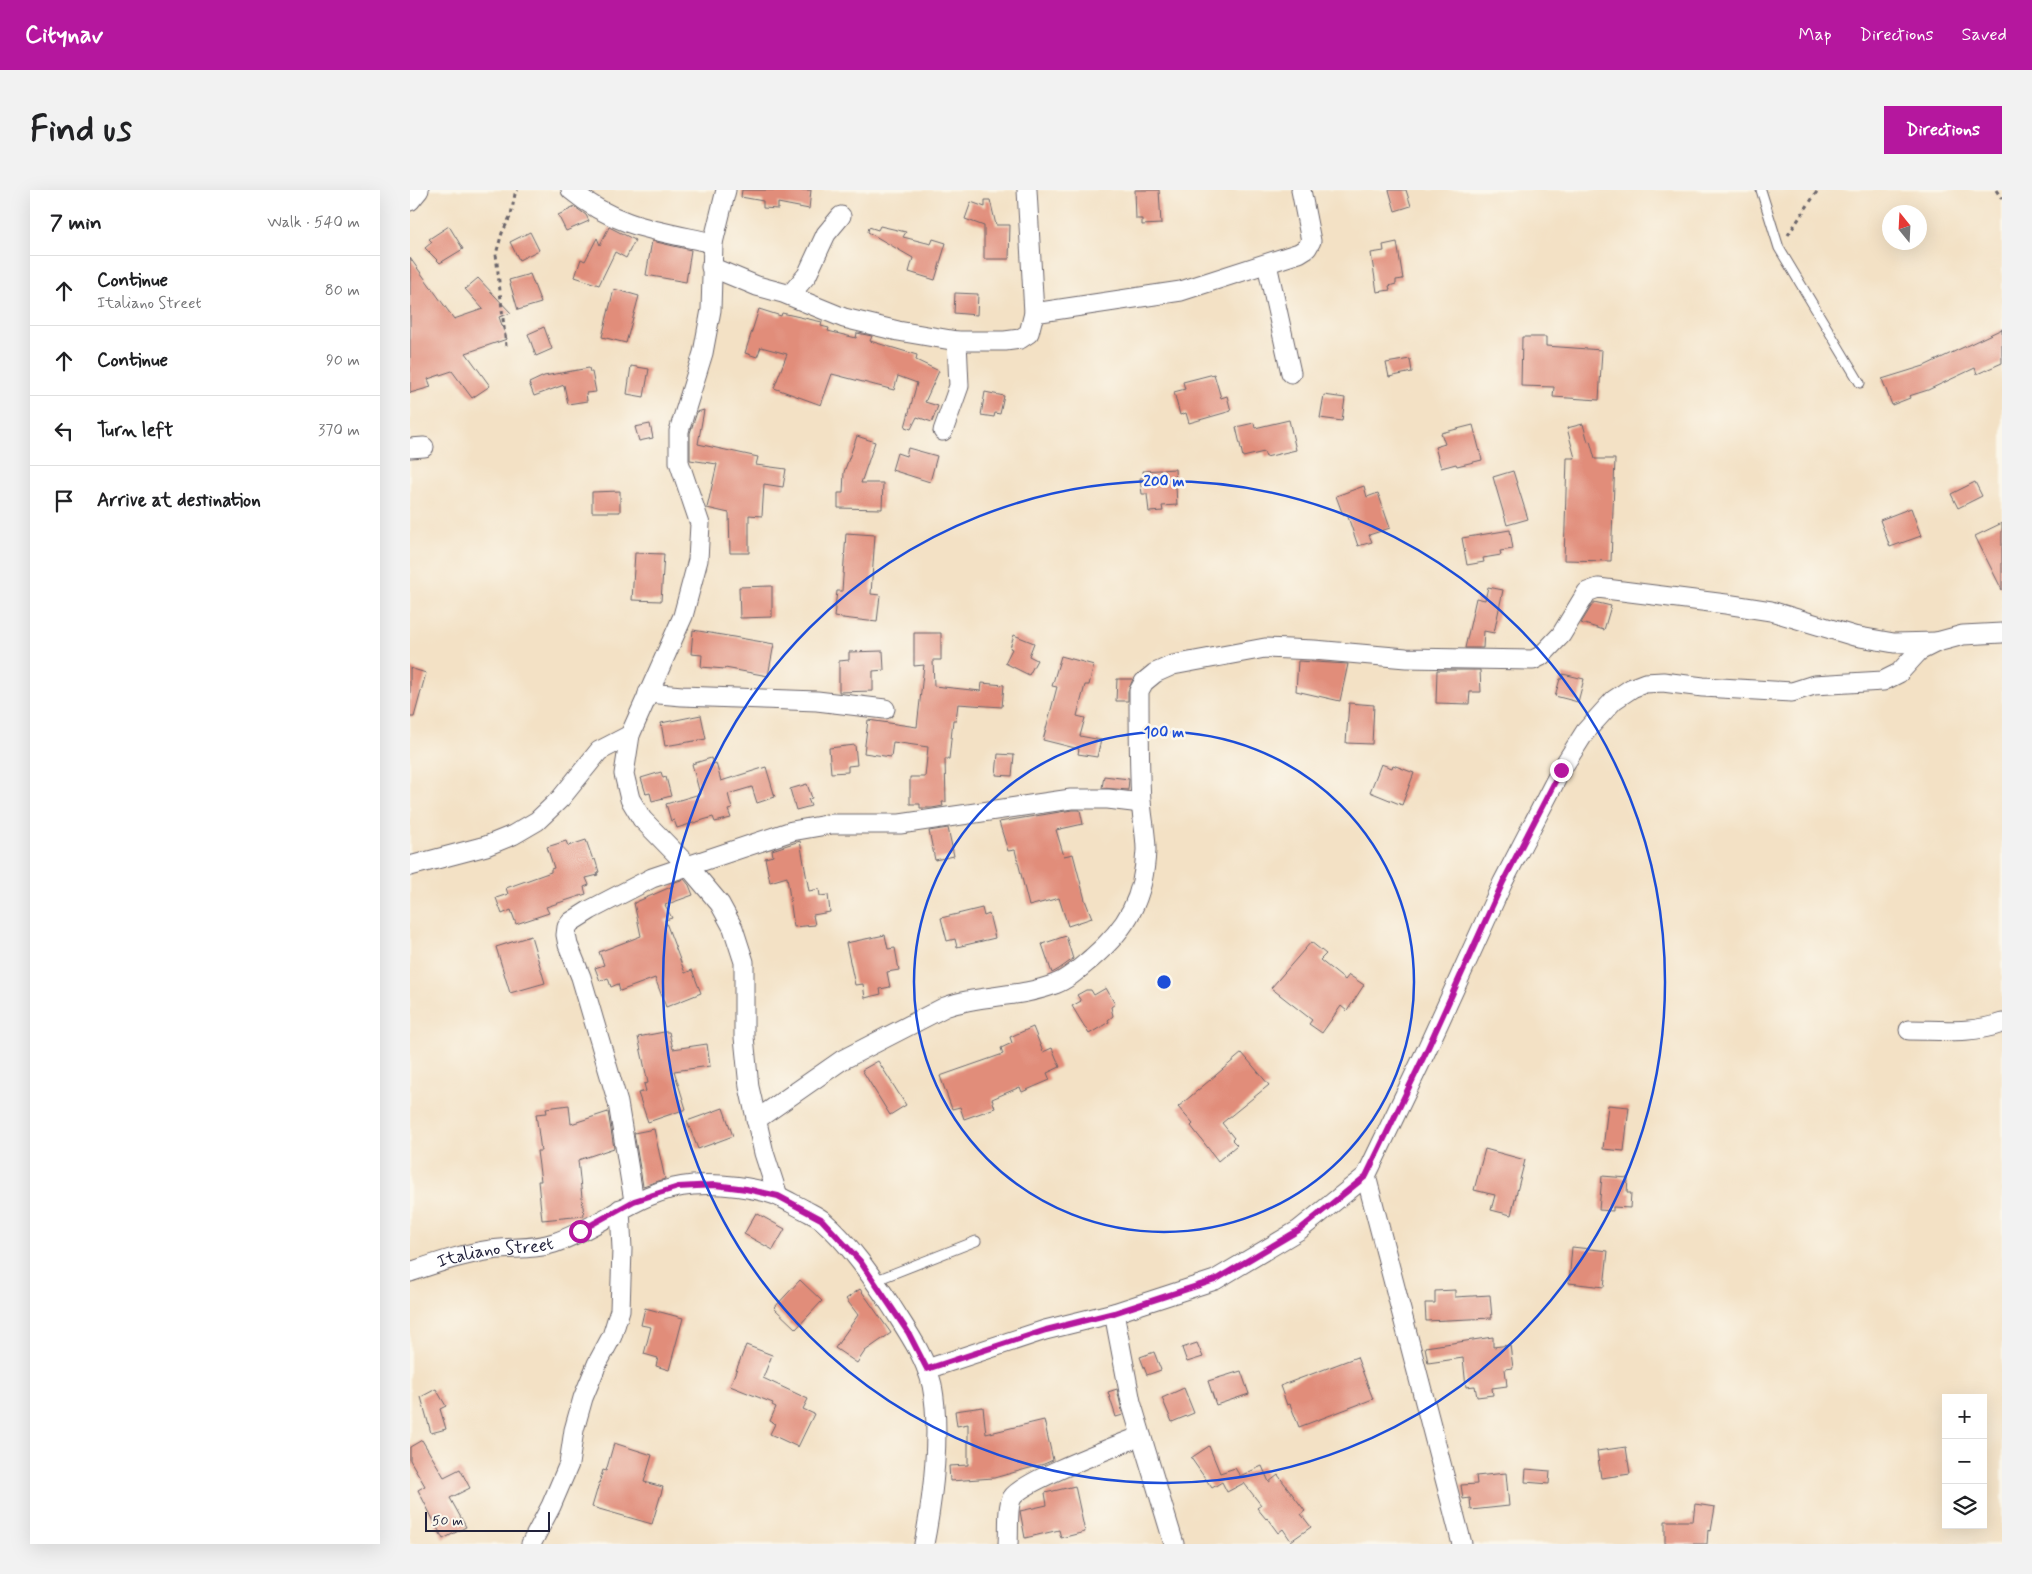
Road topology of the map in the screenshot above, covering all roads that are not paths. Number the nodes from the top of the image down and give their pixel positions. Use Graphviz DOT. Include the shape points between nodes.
graph roads {
  1 [pos="419,190"];
  2 [pos="570,190"];
  3 [pos="726,190"];
  4 [pos="1027,190"];
  5 [pos="1301,190"];
  6 [pos="1761,190"];
  7 [pos="410,201"];
  8 [pos="841,216"];
  9 [pos="713,243"];
  10 [pos="1267,264"];
  11 [pos="711,267"];
  12 [pos="790,296"];
  13 [pos="1034,313"];
  14 [pos="957,341"];
  15 [pos="1291,373"];
  16 [pos="1860,383"];
  17 [pos="943,430"];
  18 [pos="2002,633"];
  19 [pos="1936,642"];
  20 [pos="648,693"];
  21 [pos="885,709"];
  22 [pos="630,736"];
  23 [pos="1141,803"];
  24 [pos="410,866"];
  25 [pos="688,866"];
  26 [pos="2002,1024"];
  27 [pos="1909,1030"];
  28 [pos="756,1120"];
  29 [pos="1366,1176"];
  30 [pos="778,1196"];
  31 [pos="627,1205"];
  32 [pos="976,1241"];
  33 [pos="410,1272"];
  34 [pos="874,1281"];
  35 [pos="1114,1313"];
  36 [pos="927,1369"];
  37 [pos="1141,1436"];
  38 [pos="531,1544"];
  39 [pos="924,1544"];
  40 [pos="1008,1544"];
  41 [pos="1174,1544"];
  42 [pos="1462,1544"];
  1 -- 7 [label="street"];
  2 -- 9 [label="street" via="620,221"];
  3 -- 9 [label="street"];
  4 -- 13 [label="street"];
  5 -- 10 [label="street" via="1309,224 1310,246"];
  6 -- 16 [label="lane" via="1779,248"];
  8 -- 12 [label="street" via="826,234 807,275"];
  9 -- 11 [label="street"];
  10 -- 13 [label="street" via="1181,291"];
  10 -- 15 [label="street"];
  11 -- 12 [label="street"];
  11 -- 20 [label="street" via="711,310 704,353 679,430 680,462 700,524 698,560 683,616"];
  12 -- 14 [label="street" via="844,318"];
  13 -- 14 [label="street" via="1029,333 1020,339"];
  14 -- 17 [label="street" via="959,386"];
  18 -- 19 [label="street" via="1963,635"];
  19 -- 23 [label="street" via="1894,643 1854,636 1771,611 1598,588 1587,592 1560,635 1541,656 1533,660 1406,658 1265,648 1217,656 1173,665 1144,682 1139,692"];
  19 -- 29 [label="street" via="1919,651 1899,673 1883,681 1814,685 1792,692 1645,683 1614,700 1585,732 1561,770 1503,882"];
  20 -- 21 [label="street" via="800,700"];
  20 -- 22 [label="street"];
  22 -- 24 [label="street" via="599,751 561,798 537,821 486,846"];
  22 -- 25 [label="street" via="624,774 630,800 642,819"];
  23 -- 25 [label="street" via="1071,799 900,824 832,824 792,831"];
  23 -- 28 [label="street" via="1146,850 1142,886 1130,917 1111,942 1081,967 1058,983 1040,989 945,1007 842,1060"];
  25 -- 28 [label="street" via="734,928 744,962 744,1044"];
  25 -- 31 [label="street" via="652,878 590,910 567,927 568,945 581,977 618,1103"];
  26 -- 27 [label="street" via="1970,1030"];
  28 -- 30 [label="street"];
  29 -- 35 [label="street" via="1299,1230 1215,1280"];
  29 -- 42 [label="street"];
  30 -- 31 [label="street, Italiano Street" via="746,1189 695,1185 678,1187"];
  30 -- 34 [label="street, Italiano Street" via="821,1219"];
  31 -- 33 [label="street, Italiano Street" via="554,1243 471,1254"];
  31 -- 38 [label="street" via="620,1310 612,1336 596,1364 583,1398 569,1464"];
  32 -- 34 [label="lane"];
  34 -- 36 [label="street, Italiano Street" via="908,1332"];
  35 -- 36 [label="street" via="1046,1330"];
  35 -- 37 [label="street" via="1129,1394"];
  36 -- 39 [label="street, Italiano Street" via="932,1386 935,1425 932,1502"];
  37 -- 40 [label="street" via="1022,1488 1012,1498"];
  37 -- 41 [label="street"];
}
